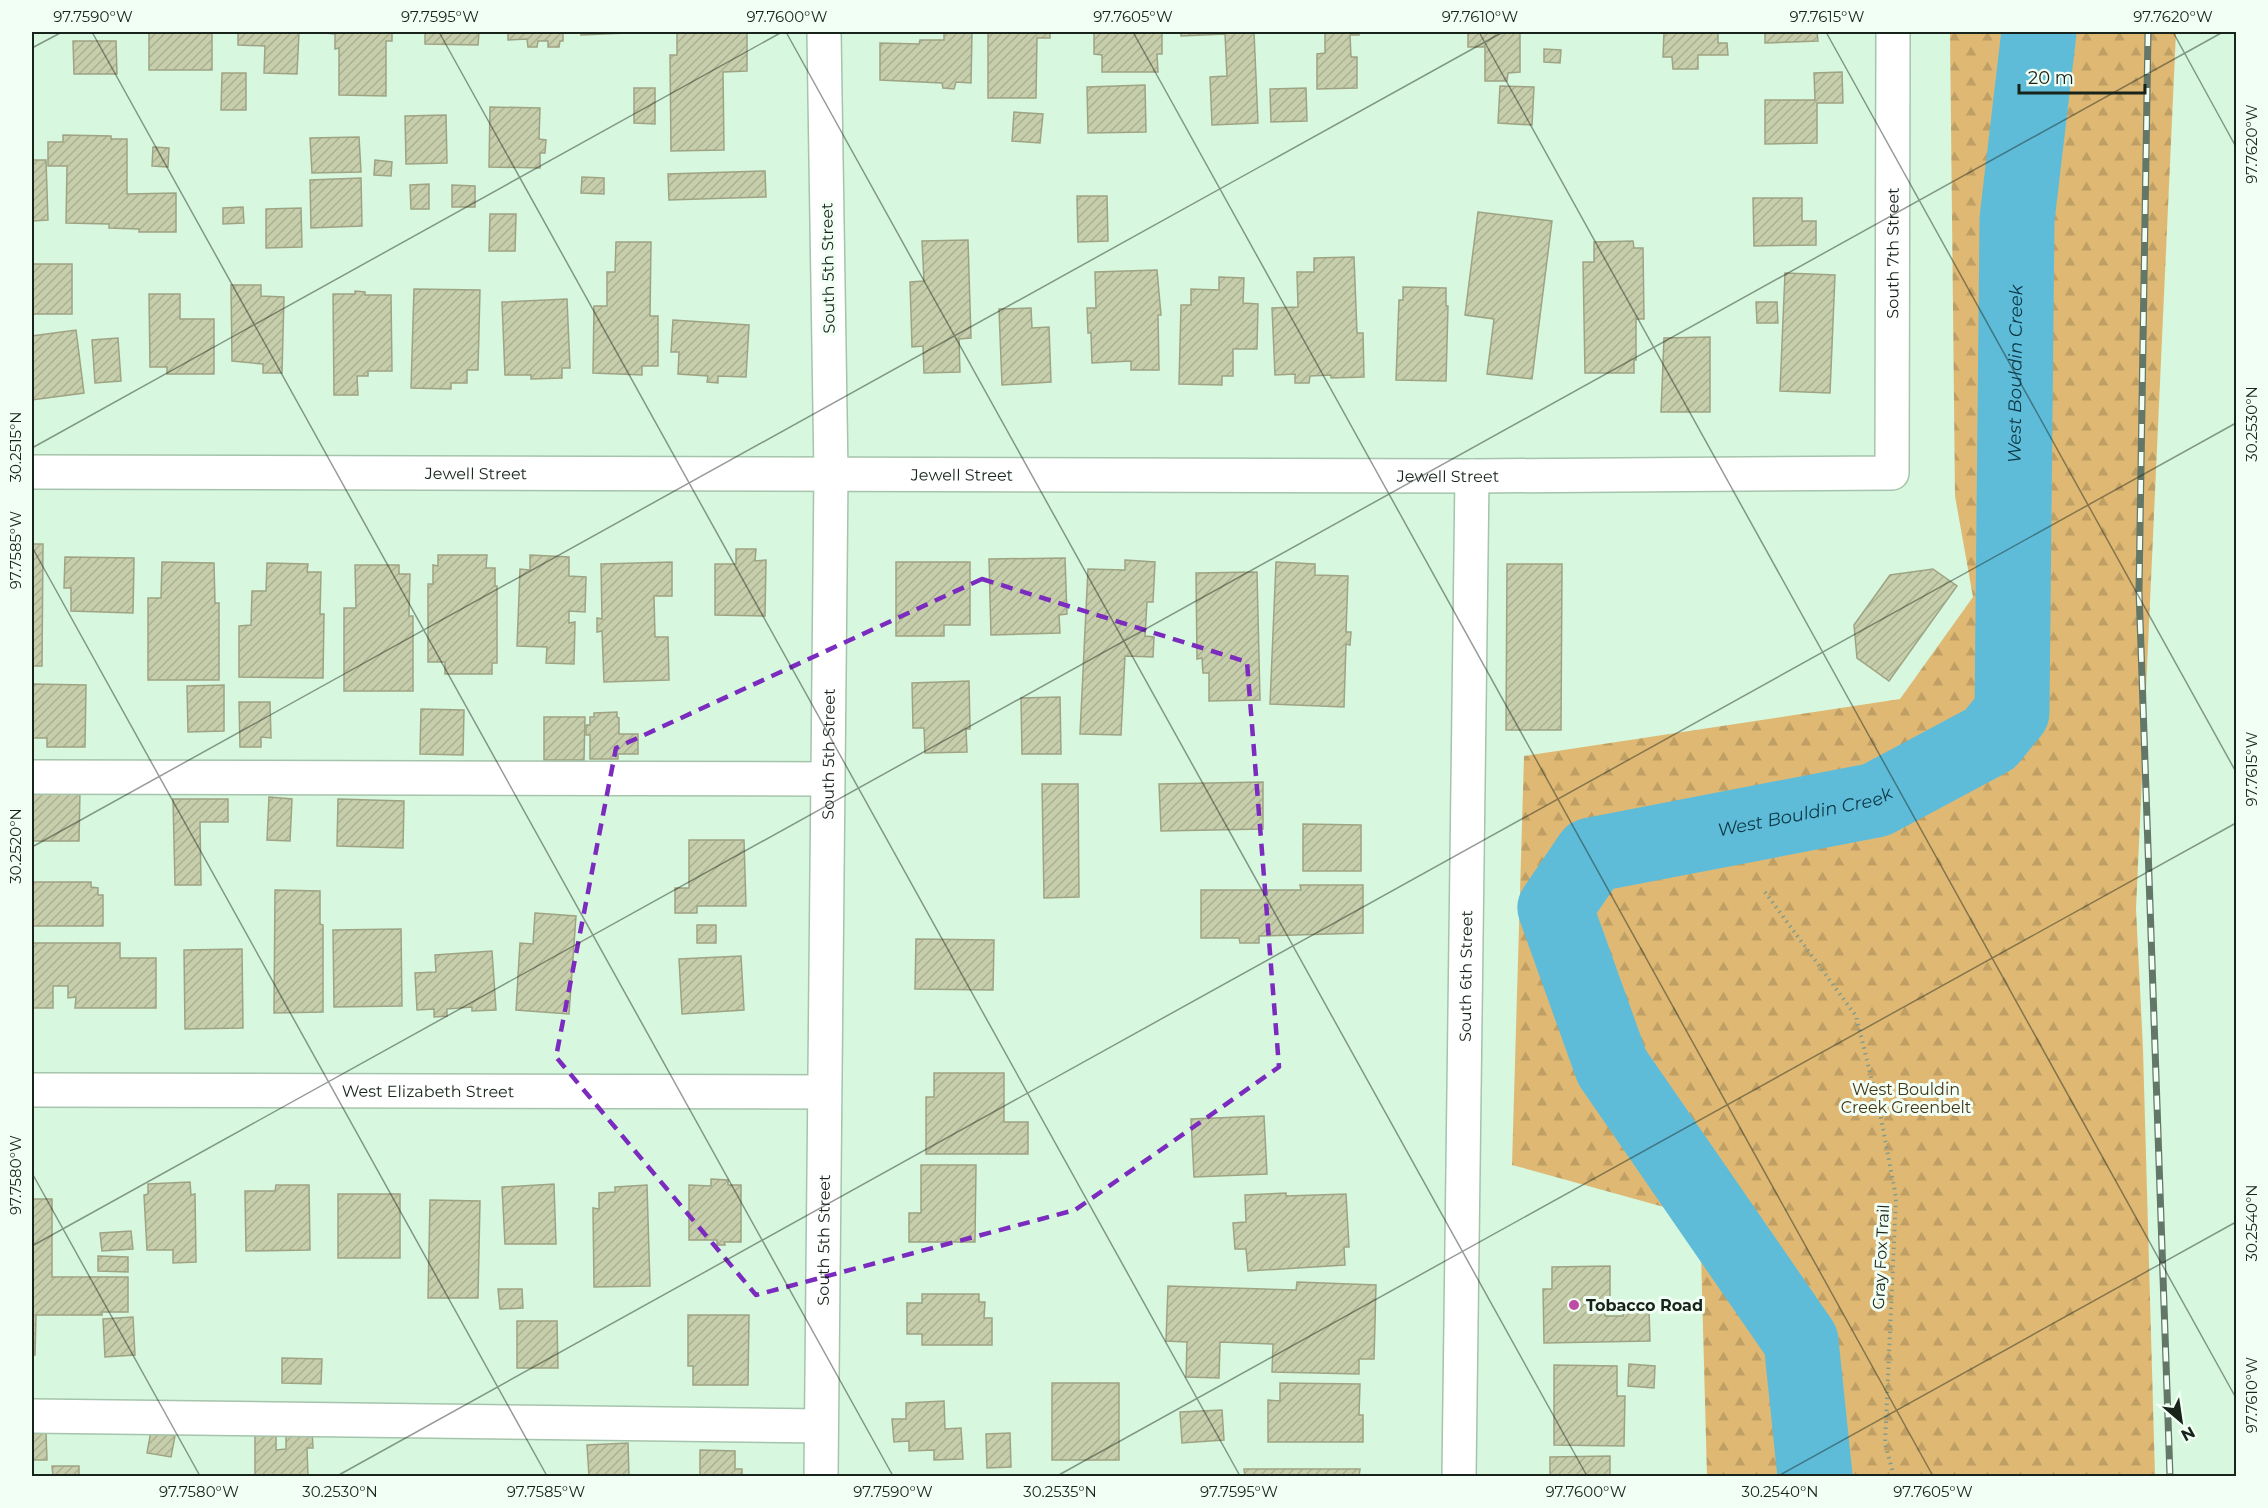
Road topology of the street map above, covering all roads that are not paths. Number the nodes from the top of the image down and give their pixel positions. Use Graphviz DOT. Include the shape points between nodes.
graph roads {
  1 [pos="824,32"];
  2 [pos="1893,32"];
  3 [pos="32,472"];
  4 [pos="1892,473"];
  5 [pos="831,474"];
  6 [pos="1472,476"];
  7 [pos="32,777"];
  8 [pos="827,779"];
  9 [pos="32,1090"];
  10 [pos="824,1092"];
  11 [pos="32,1416"];
  12 [pos="821,1425"];
  13 [pos="821,1476"];
  14 [pos="1459,1476"];
  1 -- 5 [label="street, South 5th Street"];
  2 -- 4 [label="street, South 7th Street"];
  3 -- 5 [label="street, Jewell Street"];
  4 -- 6 [label="street, Jewell Street"];
  5 -- 6 [label="street, Jewell Street"];
  5 -- 8 [label="street, South 5th Street"];
  6 -- 14 [label="street, South 6th Street"];
  7 -- 8 [label="street"];
  8 -- 10 [label="street, South 5th Street"];
  9 -- 10 [label="street, West Elizabeth Street"];
  10 -- 12 [label="street, South 5th Street"];
  11 -- 12 [label="street"];
  12 -- 13 [label="street, South 5th Street"];
}
